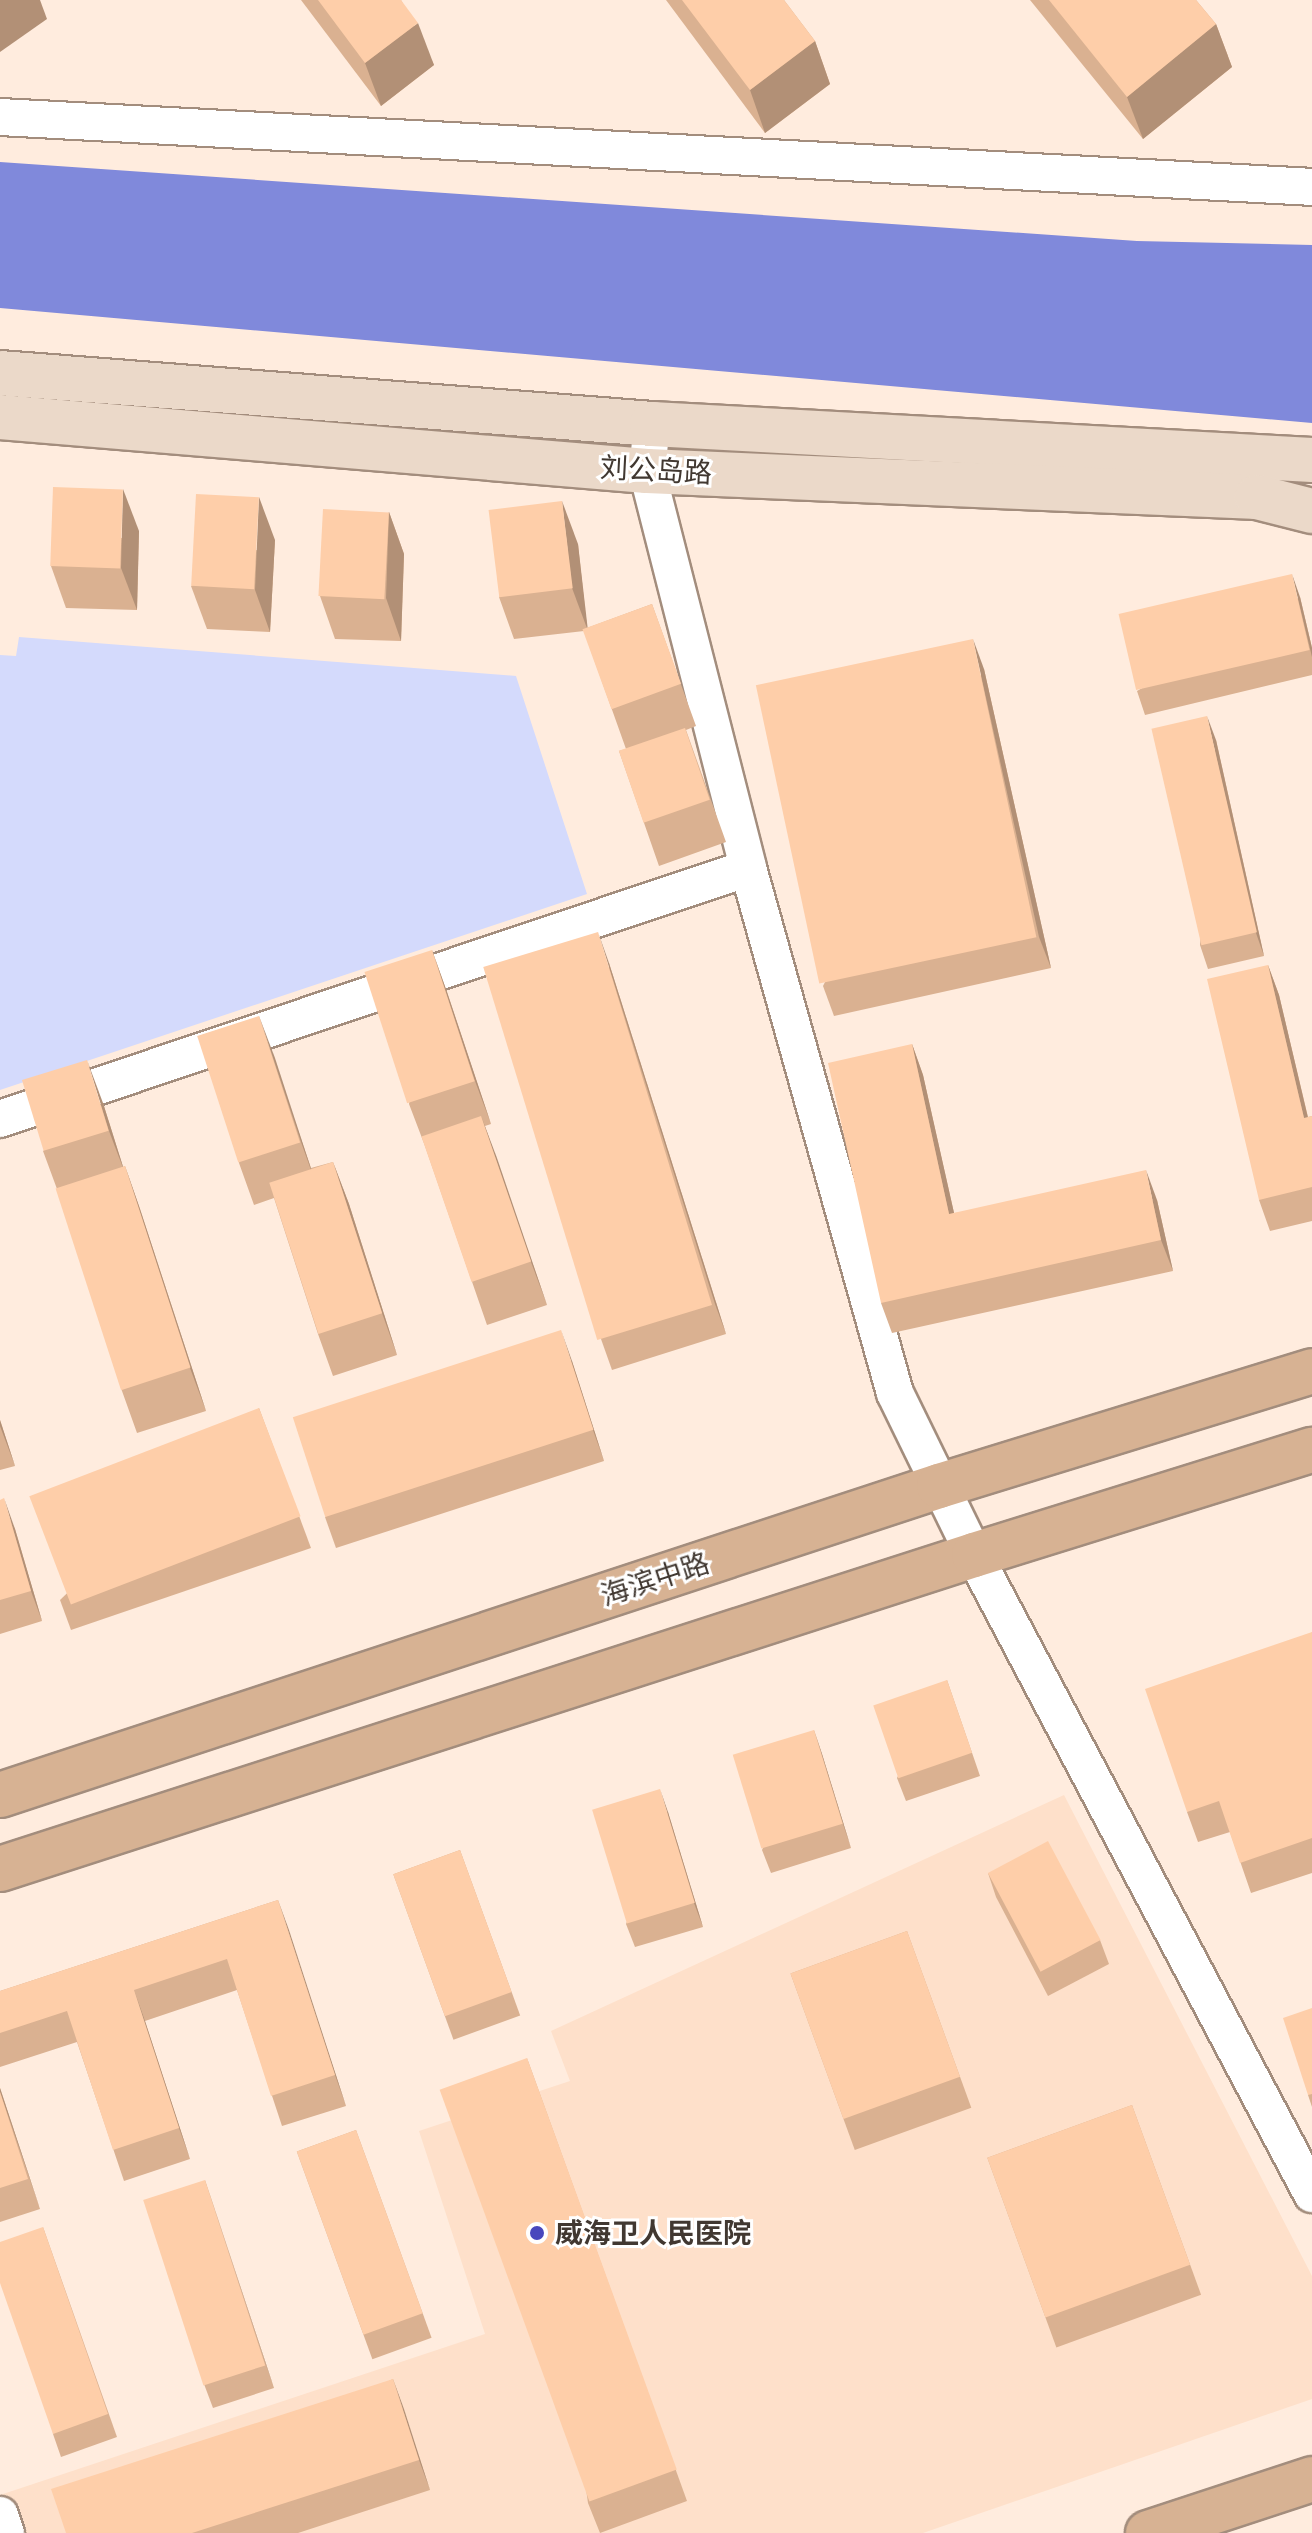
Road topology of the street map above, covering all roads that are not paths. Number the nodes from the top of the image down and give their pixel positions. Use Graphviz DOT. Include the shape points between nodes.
graph roads {
  1 [pos="0,117"];
  2 [pos="1312,187"];
  3 [pos="0,373"];
  4 [pos="0,417"];
  5 [pos="652,424"];
  6 [pos="1312,460"];
  7 [pos="647,471"];
  8 [pos="1257,497"];
  9 [pos="1312,500"];
  10 [pos="1312,511"];
  11 [pos="748,868"];
  12 [pos="0,1119"];
  13 [pos="1312,1371"];
  14 [pos="1312,1450"];
  15 [pos="939,1486"];
  16 [pos="974,1555"];
  17 [pos="0,1795"];
  18 [pos="0,1869"];
  19 [pos="1312,2194"];
  20 [pos="1312,2479"];
  21 [pos="0,2515"];
  22 [pos="6,2533"];
  23 [pos="1148,2533"];
  1 -- 2 [label="street"];
  3 -- 5 [label="main road, 刘公岛路"];
  4 -- 7 [label="main road, 刘公岛路"];
  5 -- 6 [label="main road, 刘公岛路"];
  5 -- 7 [label="street"];
  7 -- 8 [label="main road, 刘公岛路"];
  7 -- 11 [label="street"];
  8 -- 9 [label="main road"];
  8 -- 10 [label="main road, 刘公岛路"];
  11 -- 12 [label="street"];
  11 -- 15 [label="street" via="895,1393"];
  13 -- 15 [label="main road, 海滨中路"];
  14 -- 16 [label="main road"];
  15 -- 16 [label="street"];
  15 -- 17 [label="main road, 海滨中路"];
  16 -- 18 [label="main road"];
  16 -- 19 [label="street"];
  20 -- 23 [label="main road"];
  21 -- 22 [label="street"];
}
